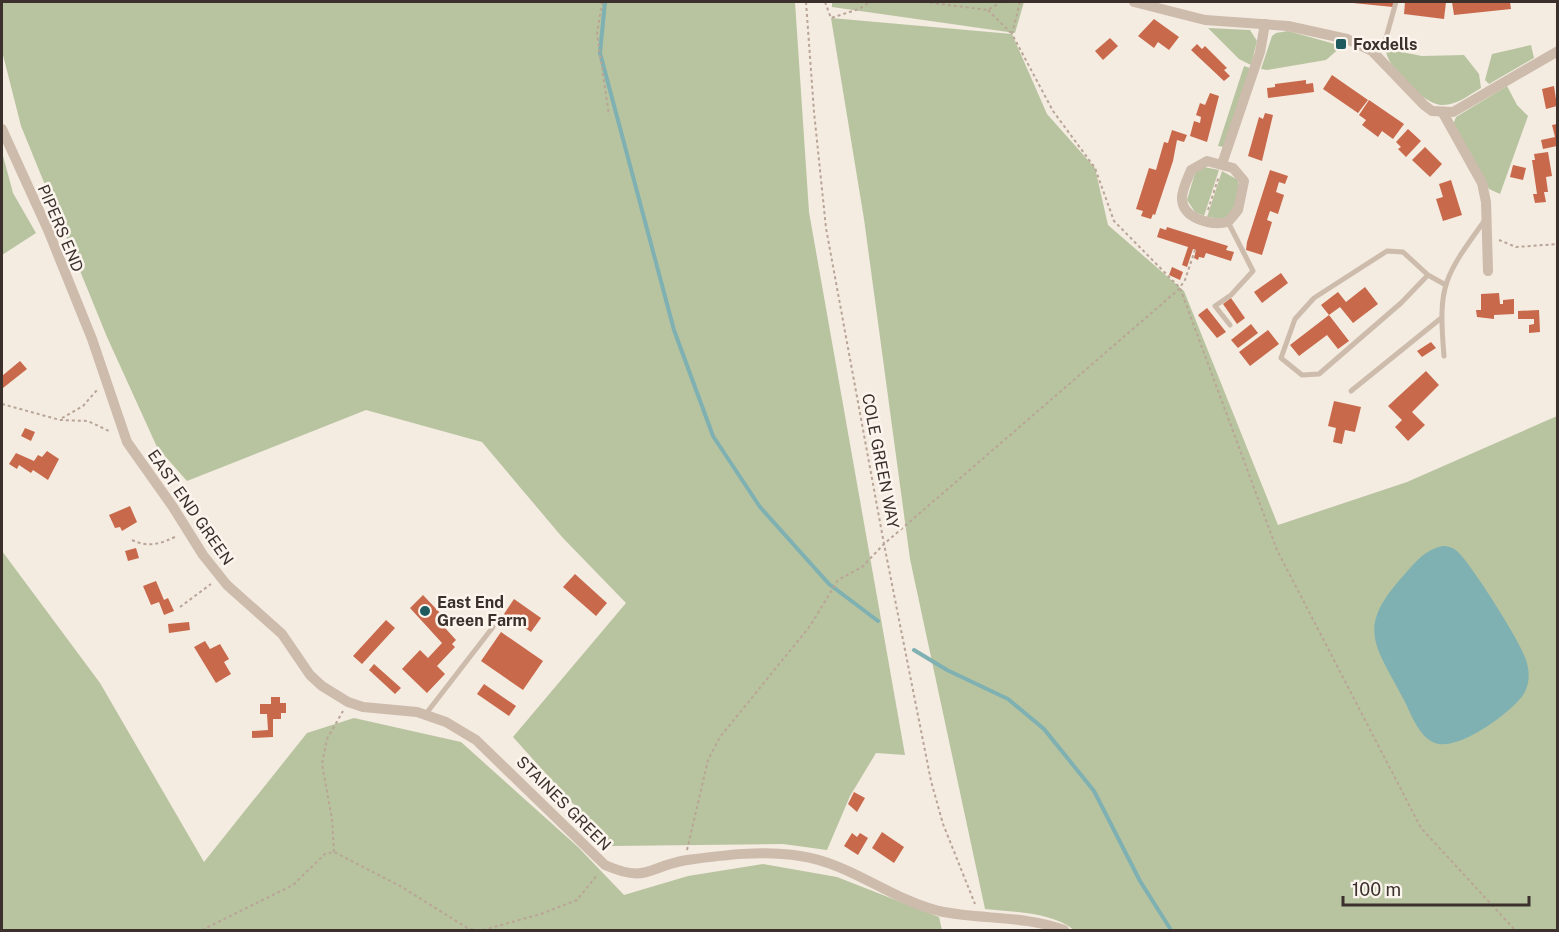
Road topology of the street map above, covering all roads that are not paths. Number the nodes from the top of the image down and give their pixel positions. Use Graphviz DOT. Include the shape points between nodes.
graph roads {
  1 [pos="1134,2"];
  2 [pos="1396,2"];
  3 [pos="1264,24"];
  4 [pos="1372,51"];
  5 [pos="1557,51"];
  6 [pos="1443,113"];
  7 [pos="2,129"];
  8 [pos="1222,164"];
  9 [pos="1487,216"];
  10 [pos="1228,222"];
  11 [pos="1488,271"];
  12 [pos="1428,275"];
  13 [pos="1444,284"];
  14 [pos="1440,319"];
  15 [pos="1230,325"];
  16 [pos="92,339"];
  17 [pos="1444,356"];
  18 [pos="1351,391"];
  19 [pos="493,627"];
  20 [pos="331,692"];
  21 [pos="425,715"];
  22 [pos="1064,930"];
  1 -- 3 [label="street" via="1205,20"];
  2 -- 4 [label="lane" via="1384,45"];
  3 -- 4 [label="street" via="1327,33"];
  3 -- 8 [label="street" via="1260,52"];
  4 -- 6 [label="street" via="1424,105"];
  5 -- 6 [label="street" via="1465,106"];
  6 -- 9 [label="street" via="1482,183"];
  7 -- 16 [label="street, PIPERS END"];
  8 -- 10 [label="street" via="1238,171 1244,186 1236,214"];
  8 -- 10 [label="street" via="1207,162 1195,166 1183,194 1185,209 1196,218 1216,224"];
  9 -- 11 [label="street"];
  9 -- 13 [label="lane"];
  10 -- 15 [label="lane" via="1253,271 1215,306"];
  12 -- 12 [label="lane" via="1319,374 1302,375 1281,358 1295,320 1314,298 1387,251 1403,252"];
  12 -- 13 [label="lane"];
  13 -- 14 [label="lane"];
  14 -- 17 [label="lane"];
  14 -- 18 [label="lane"];
  16 -- 20 [label="street, EAST END GREEN" via="127,442 220,577 282,634 310,675"];
  19 -- 21 [label="lane"];
  20 -- 21 [label="street, STAINES GREEN" via="363,707"];
  21 -- 22 [label="street, STAINES GREEN" via="476,740 605,865 625,874 642,874 683,861 744,854 800,855 831,862 939,910"];
}
